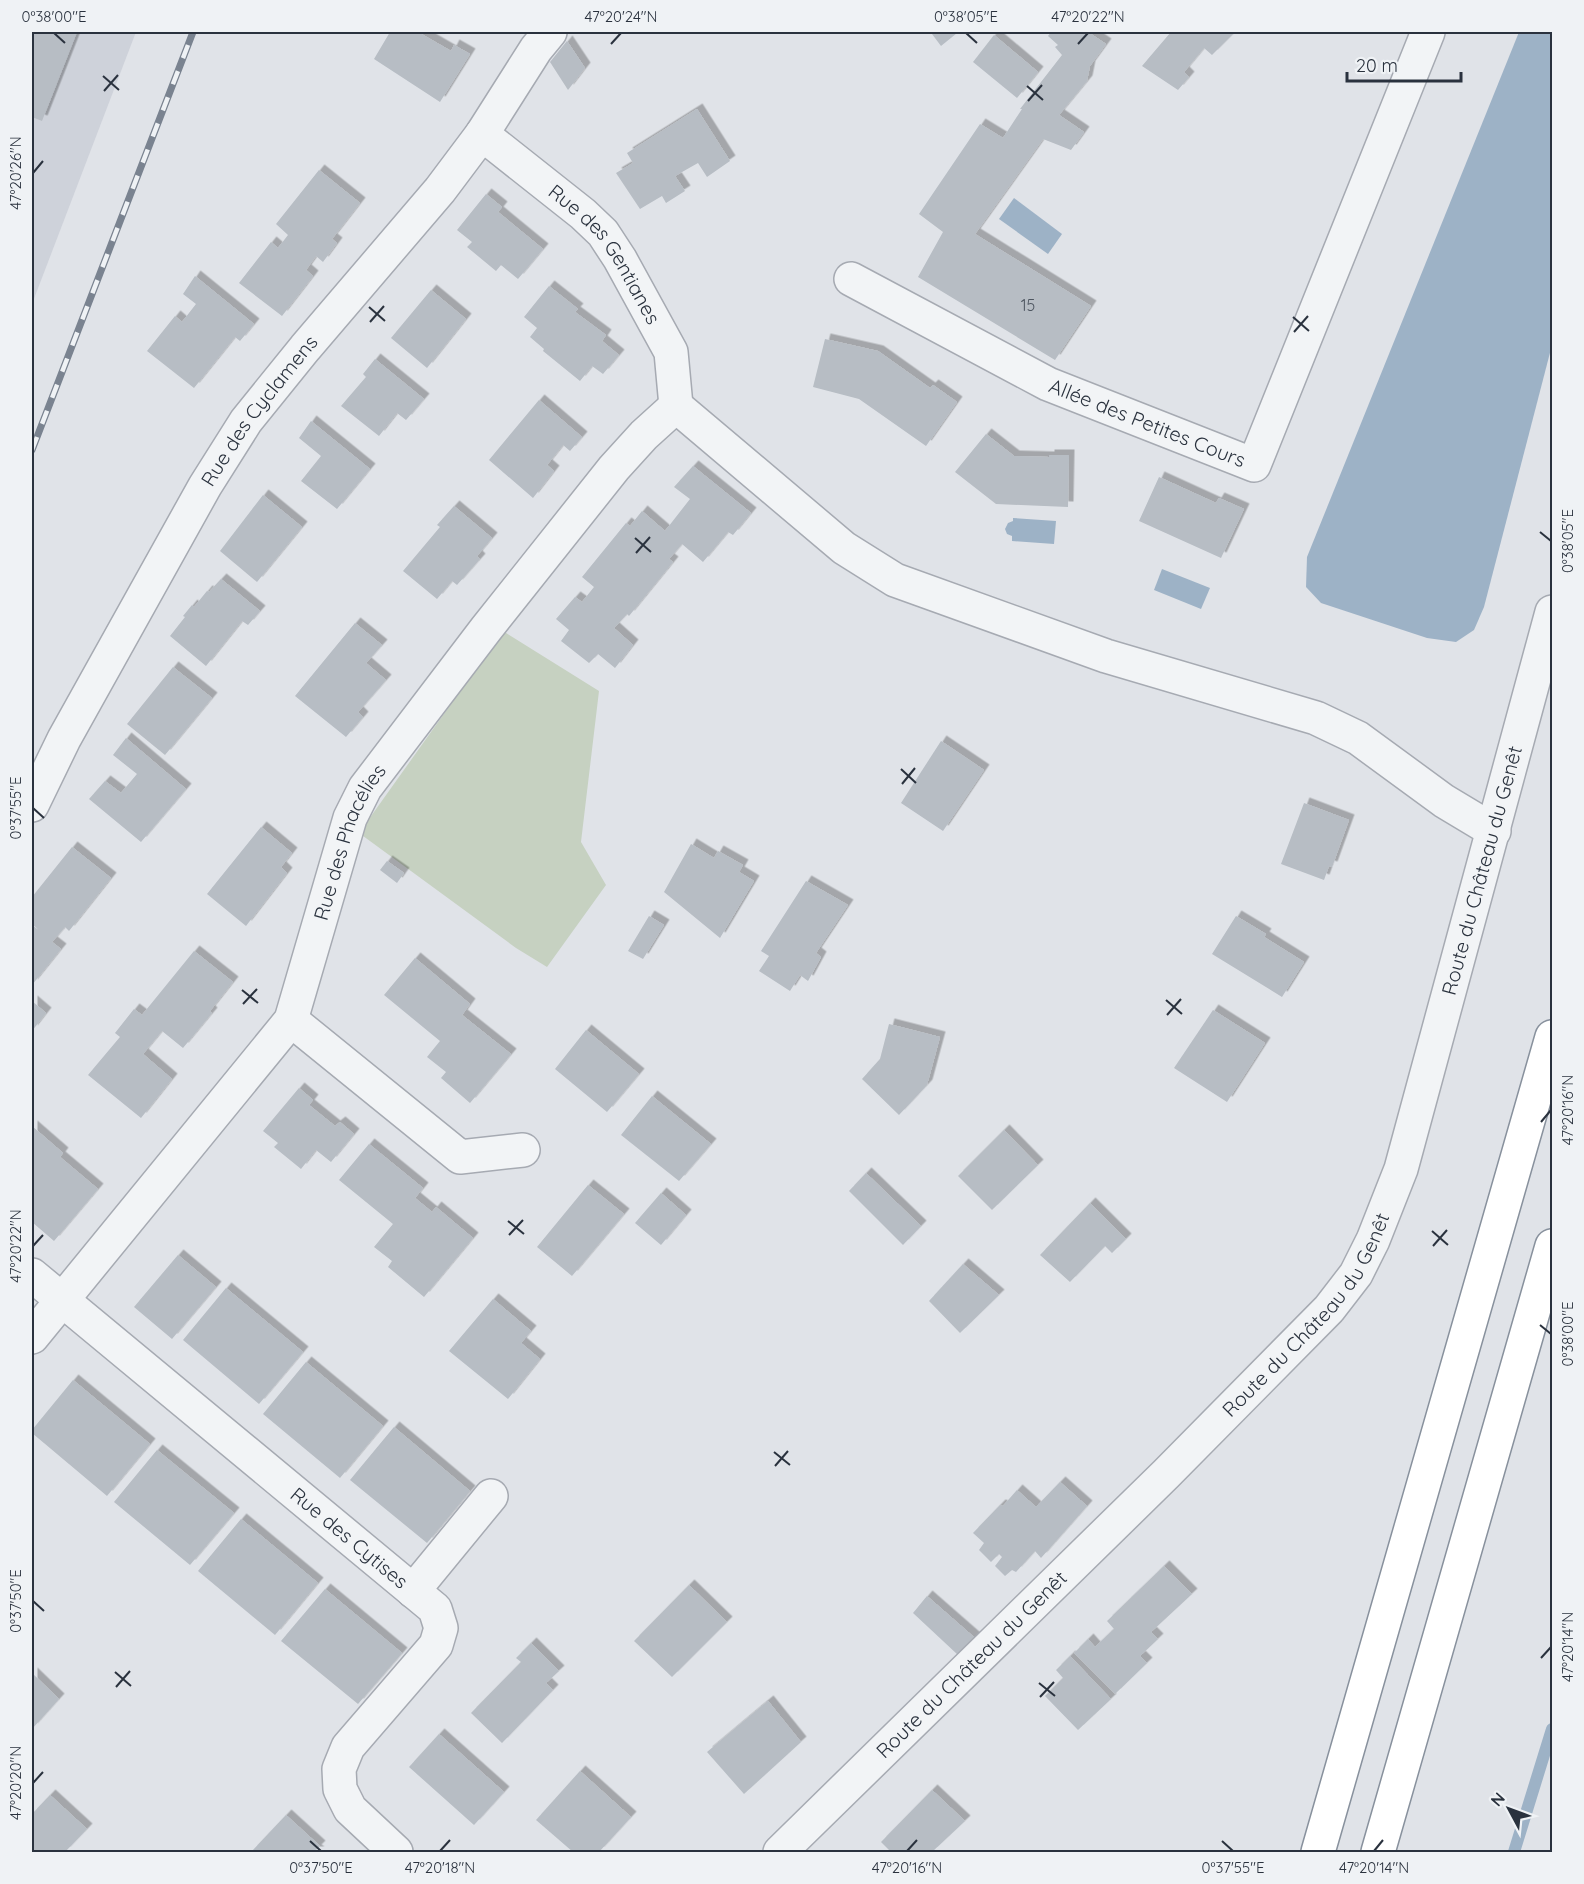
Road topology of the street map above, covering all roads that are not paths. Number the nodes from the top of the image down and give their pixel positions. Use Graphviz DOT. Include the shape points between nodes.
graph roads {
  1 [pos="1428,32"];
  2 [pos="536,37"];
  3 [pos="482,134"];
  4 [pos="851,279"];
  5 [pos="676,406"];
  6 [pos="1552,612"];
  7 [pos="32,805"];
  8 [pos="1494,831"];
  9 [pos="291,1020"];
  10 [pos="1552,1037"];
  11 [pos="523,1150"];
  12 [pos="1552,1246"];
  13 [pos="32,1275"];
  14 [pos="62,1300"];
  15 [pos="32,1337"];
  16 [pos="491,1496"];
  17 [pos="413,1591"];
  18 [pos="396,1852"];
  19 [pos="780,1852"];
  20 [pos="1318,1852"];
  21 [pos="1378,1852"];
  1 -- 4 [label="street, Allée des Petites Cours" via="1254,465 1048,384"];
  2 -- 3 [label="street, Rue des Cyclamens"];
  3 -- 5 [label="street, Rue des Gentianes" via="603,233 671,352"];
  3 -- 7 [label="street, Rue des Cyclamens" via="399,240 246,421 64,739"];
  5 -- 8 [label="street" via="844,548 895,580 1106,656 1316,717 1358,738 1444,801"];
  5 -- 9 [label="street, Rue des Phacélies" via="614,468 365,788 350,818"];
  6 -- 8 [label="street, Route du Château du Genêt"];
  8 -- 19 [label="street, Route du Château du Genêt" via="1401,1169 1356,1274 1329,1309 1166,1474"];
  9 -- 11 [label="street" via="460,1157"];
  9 -- 14 [label="street, Rue des Phacélies"];
  10 -- 20 [label="highway"];
  12 -- 21 [label="highway"];
  13 -- 14 [label="street, Rue des Cytises"];
  14 -- 15 [label="street, Rue des Phacélies"];
  14 -- 17 [label="street, Rue des Cytises"];
  16 -- 17 [label="street"];
  17 -- 18 [label="street, Rue des Cytises" via="435,1609 441,1628 436,1645 348,1747 339,1769 340,1789 350,1809"];
}
